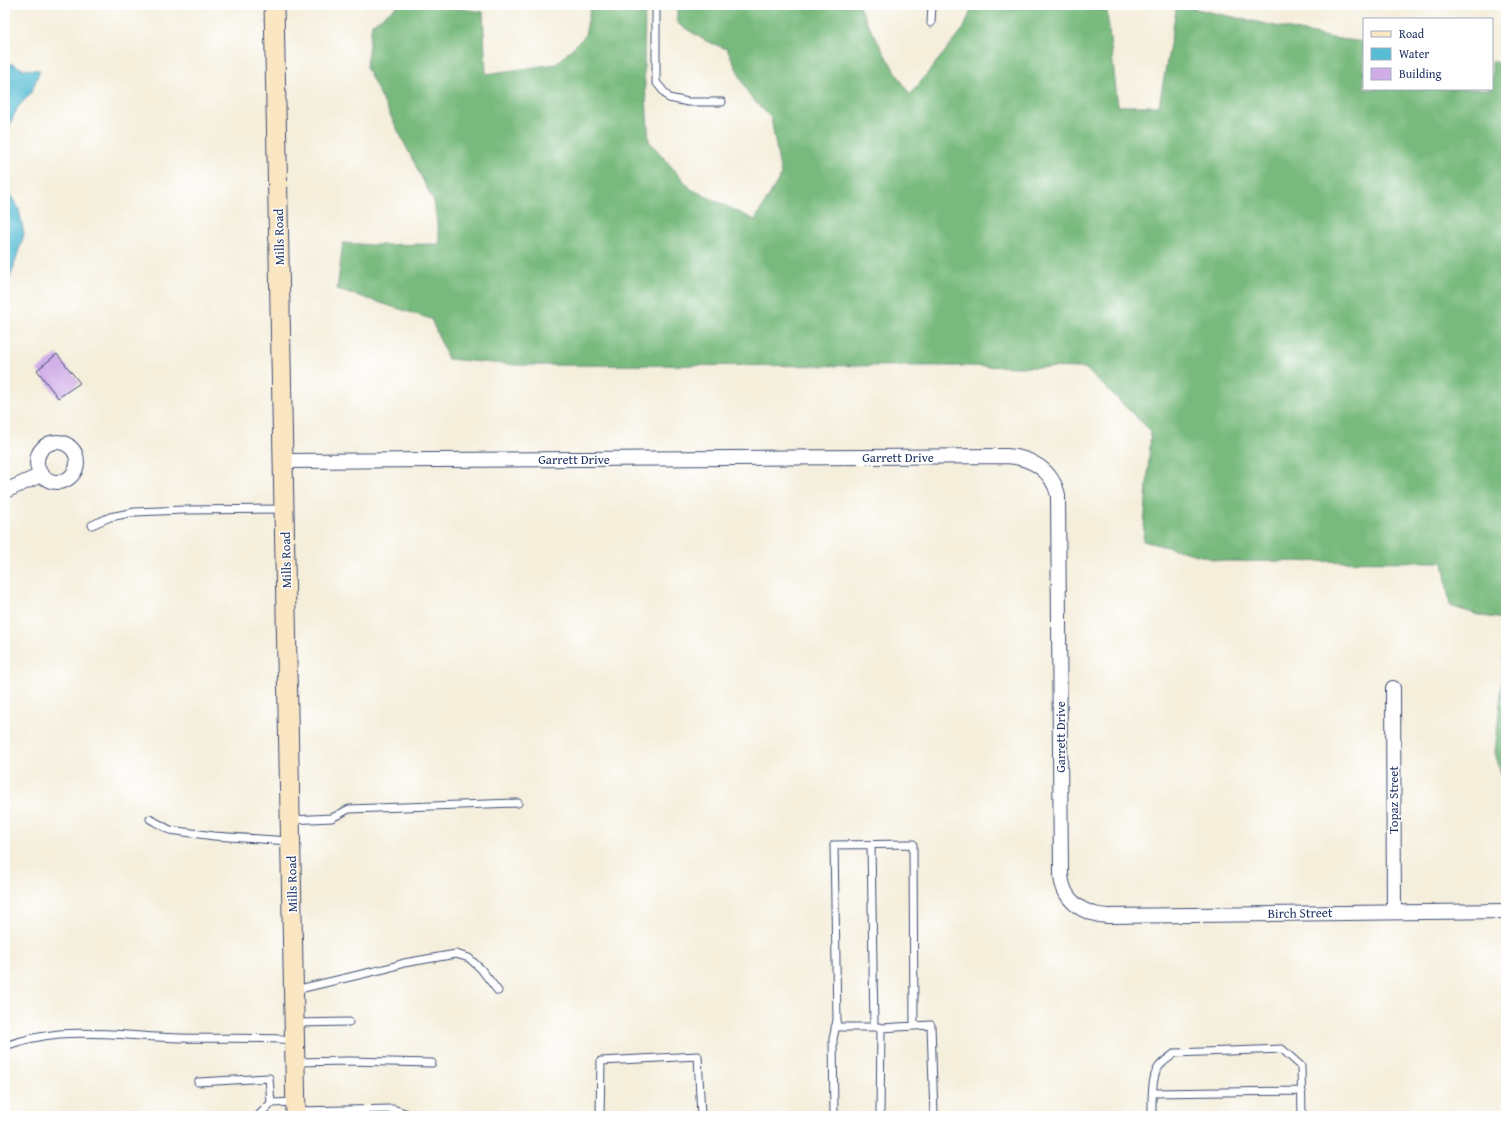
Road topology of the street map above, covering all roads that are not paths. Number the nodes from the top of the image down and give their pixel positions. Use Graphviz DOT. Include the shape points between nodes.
graph roads {
  1 [pos="274,5"];
  2 [pos="656,5"];
  3 [pos="932,5"];
  4 [pos="931,23"];
  5 [pos="722,102"];
  6 [pos="284,461"];
  7 [pos="41,475"];
  8 [pos="5,491"];
  9 [pos="285,509"];
  10 [pos="92,525"];
  11 [pos="1392,688"];
  12 [pos="518,803"];
  13 [pos="150,819"];
  14 [pos="291,820"];
  15 [pos="291,841"];
  16 [pos="871,845"];
  17 [pos="1394,911"];
  18 [pos="1506,911"];
  19 [pos="1095,915"];
  20 [pos="294,990"];
  21 [pos="498,991"];
  22 [pos="349,1022"];
  23 [pos="914,1026"];
  24 [pos="836,1027"];
  25 [pos="877,1027"];
  26 [pos="295,1032"];
  27 [pos="5,1046"];
  28 [pos="296,1062"];
  29 [pos="432,1063"];
  30 [pos="198,1082"];
  31 [pos="1302,1091"];
  32 [pos="1153,1093"];
  33 [pos="271,1103"];
  34 [pos="296,1110"];
  35 [pos="258,1116"];
  36 [pos="414,1116"];
  37 [pos="600,1116"];
  38 [pos="701,1116"];
  39 [pos="834,1116"];
  40 [pos="880,1116"];
  41 [pos="934,1116"];
  42 [pos="1152,1116"];
  43 [pos="1302,1116"];
  1 -- 6 [label="street, Mills Road"];
  2 -- 5 [label="lane" via="656,82 669,98 688,102"];
  3 -- 4 [label="lane"];
  6 -- 9 [label="street, Mills Road"];
  6 -- 19 [label="street, Garrett Drive" via="1006,456 1035,463 1050,477 1058,495 1061,879 1065,892 1076,905"];
  7 -- 8 [label="street"];
  9 -- 10 [label="lane" via="135,512 110,517"];
  9 -- 14 [label="street, Mills Road"];
  11 -- 17 [label="street, Topaz Street"];
  12 -- 14 [label="lane" via="349,809 332,818"];
  13 -- 15 [label="lane" via="170,830"];
  14 -- 15 [label="street, Mills Road"];
  15 -- 20 [label="street, Mills Road"];
  16 -- 23 [label="lane" via="913,844"];
  16 -- 24 [label="lane" via="834,845"];
  16 -- 25 [label="lane"];
  17 -- 18 [label="street, Birch Street"];
  17 -- 19 [label="street, Birch Street"];
  20 -- 21 [label="lane" via="404,962 456,954 469,958"];
  20 -- 26 [label="street, Mills Road"];
  22 -- 26 [label="lane"];
  23 -- 25 [label="lane"];
  23 -- 41 [label="lane" via="930,1025"];
  24 -- 25 [label="lane"];
  24 -- 39 [label="lane" via="833,1039"];
  25 -- 40 [label="lane"];
  26 -- 27 [label="lane" via="269,1038 65,1034"];
  26 -- 28 [label="street, Mills Road"];
  28 -- 29 [label="lane"];
  28 -- 34 [label="street, Mills Road"];
  30 -- 33 [label="lane" via="269,1078"];
  31 -- 32 [label="lane"];
  31 -- 32 [label="lane" via="1301,1066 1282,1050 1175,1053 1157,1069"];
  31 -- 43 [label="lane"];
  32 -- 42 [label="lane"];
  33 -- 34 [label="lane"];
  33 -- 35 [label="lane"];
  34 -- 36 [label="lane" via="393,1109"];
  37 -- 38 [label="lane" via="601,1061 698,1056"];
}
